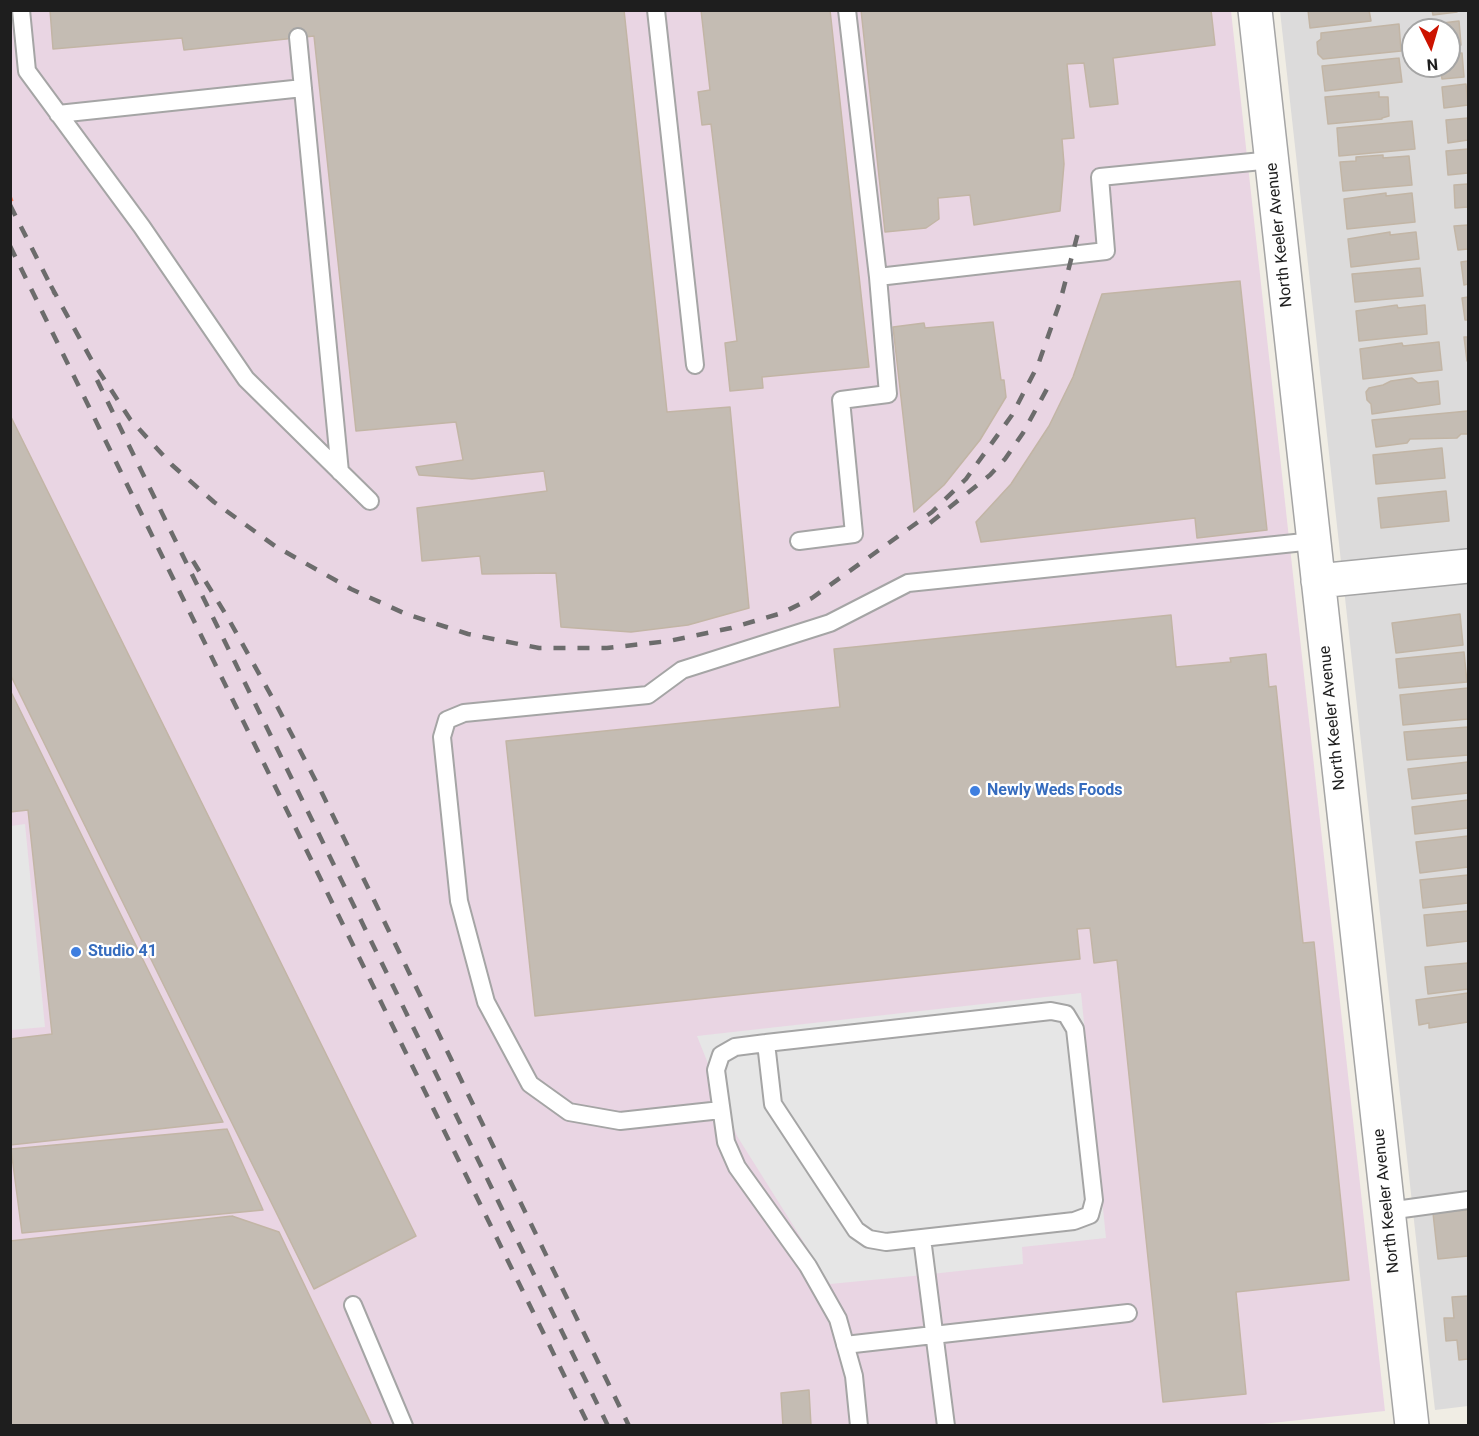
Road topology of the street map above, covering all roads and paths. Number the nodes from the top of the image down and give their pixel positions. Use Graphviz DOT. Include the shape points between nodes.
graph roads {
  1 [pos="21,10"];
  2 [pos="656,10"];
  3 [pos="847,10"];
  4 [pos="1255,10"];
  5 [pos="297,37"];
  6 [pos="303,88"];
  7 [pos="58,114"];
  8 [pos="1272,160"];
  9 [pos="878,277"];
  10 [pos="695,365"];
  11 [pos="340,472"];
  12 [pos="370,501"];
  13 [pos="799,541"];
  14 [pos="1314,541"];
  15 [pos="1468,566"];
  16 [pos="1318,581"];
  17 [pos="766,1043"];
  18 [pos="721,1110"];
  19 [pos="1468,1200"];
  20 [pos="1388,1211"];
  21 [pos="922,1238"];
  22 [pos="353,1305"];
  23 [pos="1128,1313"];
  24 [pos="934,1335"];
  25 [pos="845,1345"];
  26 [pos="404,1425"];
  27 [pos="859,1425"];
  28 [pos="946,1425"];
  29 [pos="1412,1425"];
  1 -- 7 [label="lane" via="27,72"];
  2 -- 10 [label="lane"];
  3 -- 9 [label="lane"];
  4 -- 8 [label="street, North Keeler Avenue"];
  5 -- 6 [label="lane"];
  6 -- 7 [label="lane"];
  6 -- 11 [label="lane"];
  7 -- 11 [label="lane" via="142,227 246,379"];
  8 -- 9 [label="lane" via="1100,177 1106,251"];
  8 -- 14 [label="street, North Keeler Avenue"];
  9 -- 13 [label="lane" via="888,394 841,400 854,534"];
  11 -- 12 [label="lane"];
  14 -- 16 [label="street, North Keeler Avenue"];
  14 -- 18 [label="lane" via="908,583 830,623 682,670 648,695 464,713 447,720 442,736 459,901 486,1002 530,1084 569,1112 620,1121"];
  15 -- 16 [label="street"];
  16 -- 20 [label="street, North Keeler Avenue"];
  17 -- 18 [label="lane" via="735,1047 721,1055 716,1070"];
  17 -- 21 [label="lane" via="773,1104 856,1230 869,1239 886,1242"];
  17 -- 21 [label="lane" via="1051,1011 1066,1014 1075,1029 1094,1200 1090,1215 1074,1221"];
  18 -- 25 [label="lane" via="726,1142 737,1167 808,1266 838,1319"];
  19 -- 20 [label="lane"];
  20 -- 29 [label="street, North Keeler Avenue"];
  21 -- 24 [label="lane"];
  22 -- 26 [label="lane"];
  23 -- 24 [label="lane"];
  24 -- 25 [label="lane"];
  24 -- 28 [label="lane"];
  25 -- 27 [label="lane" via="854,1376"];
}
